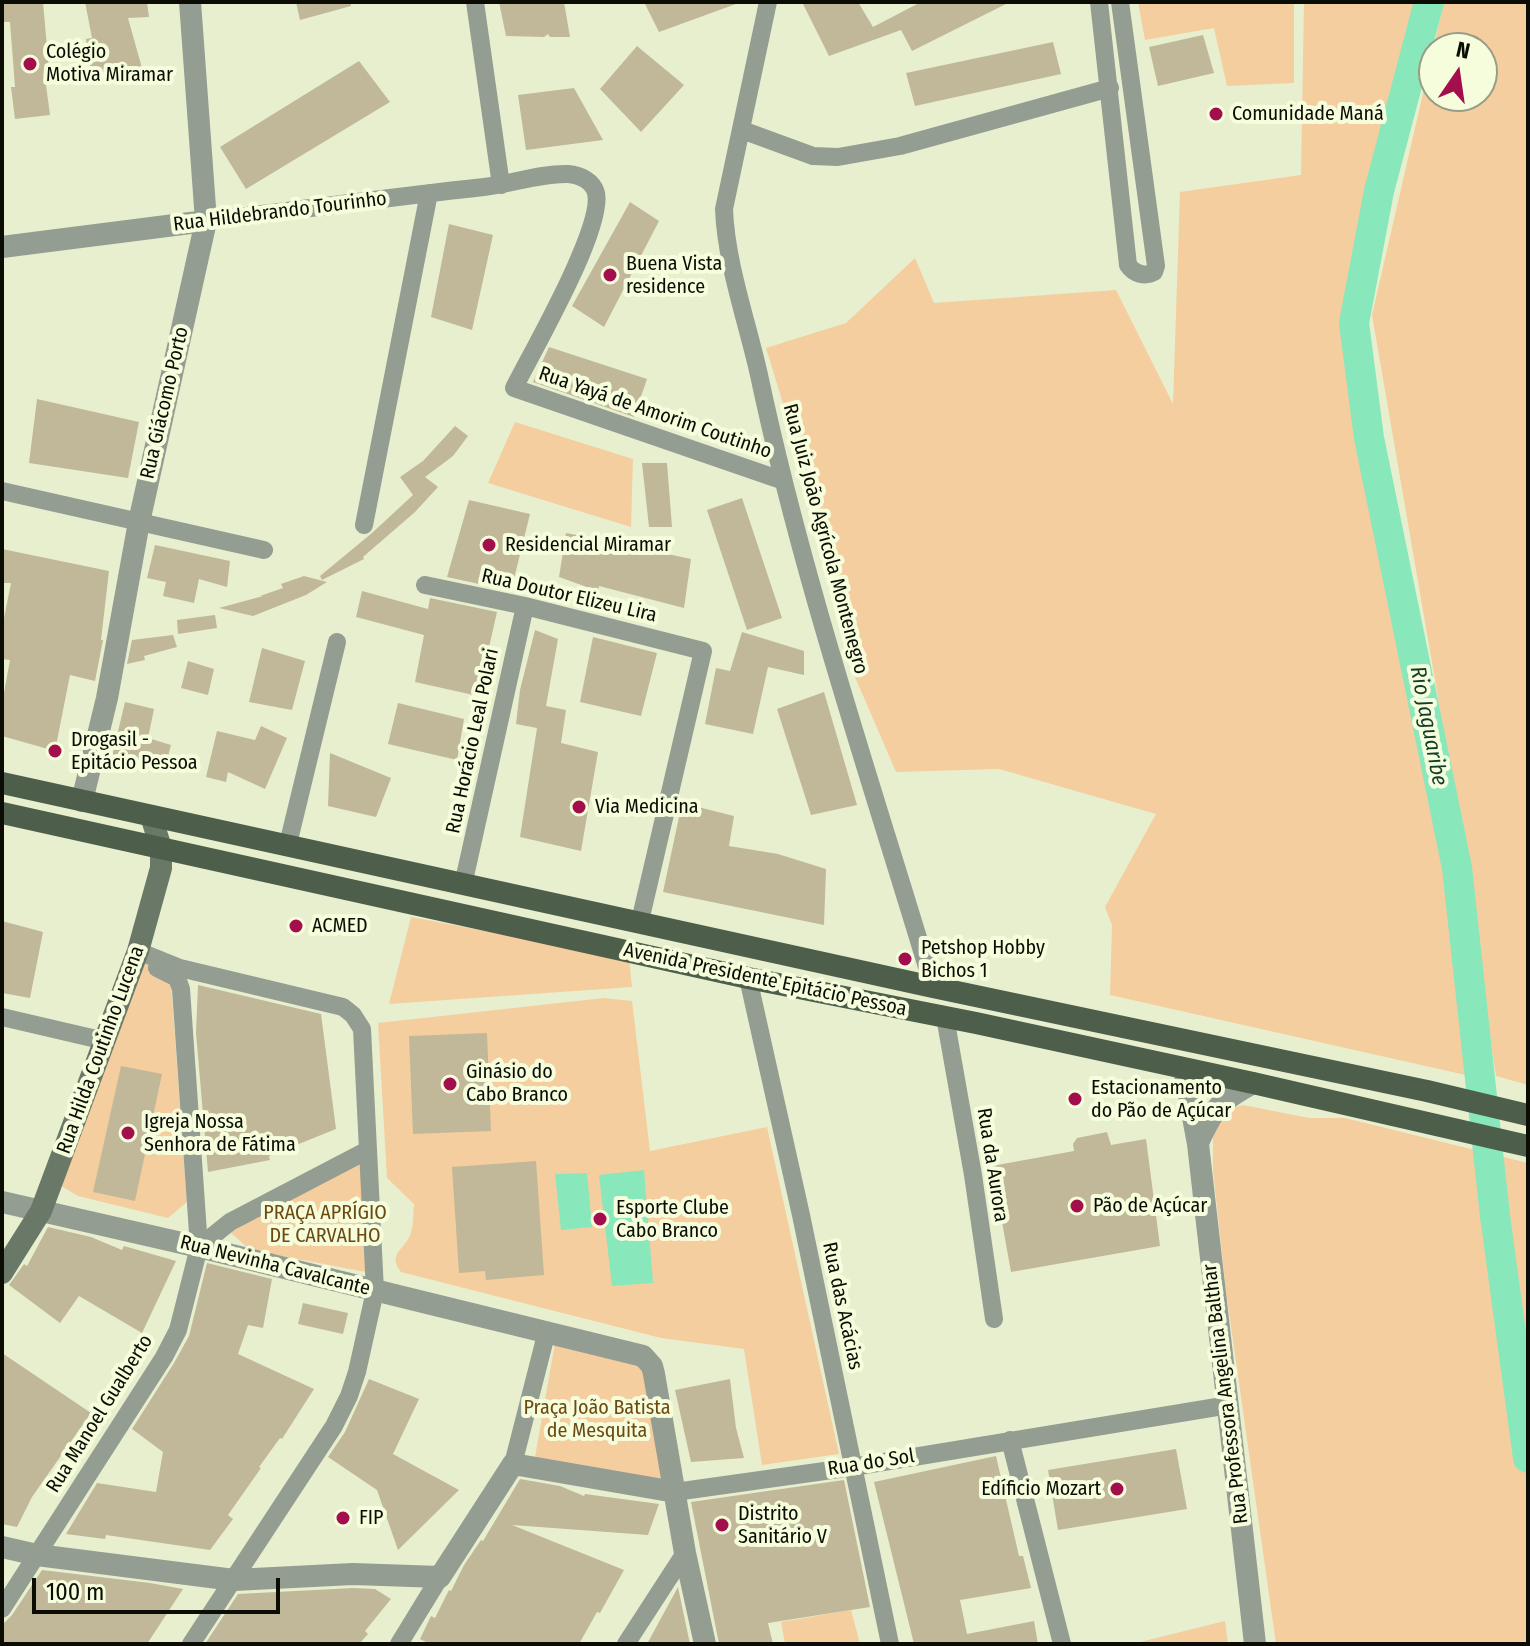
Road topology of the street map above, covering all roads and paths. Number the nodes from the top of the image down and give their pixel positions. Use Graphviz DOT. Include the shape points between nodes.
graph roads {
  1 [pos="190,2"];
  2 [pos="475,2"];
  3 [pos="768,2"];
  4 [pos="1099,2"];
  5 [pos="1120,2"];
  6 [pos="1110,88"];
  7 [pos="742,130"];
  8 [pos="501,185"];
  9 [pos="429,193"];
  10 [pos="206,221"];
  11 [pos="2,247"];
  12 [pos="514,388"];
  13 [pos="781,480"];
  14 [pos="2,491"];
  15 [pos="139,522"];
  16 [pos="364,525"];
  17 [pos="264,550"];
  18 [pos="425,585"];
  19 [pos="525,606"];
  20 [pos="337,642"];
  21 [pos="2,783"];
  22 [pos="82,801"];
  23 [pos="2,813"];
  24 [pos="151,816"];
  25 [pos="288,844"];
  26 [pos="161,848"];
  27 [pos="463,885"];
  28 [pos="640,921"];
  29 [pos="135,960"];
  30 [pos="194,971"];
  31 [pos="748,978"];
  32 [pos="933,987"];
  33 [pos="181,989"];
  34 [pos="2,1017"];
  35 [pos="945,1017"];
  36 [pos="105,1041"];
  37 [pos="1184,1069"];
  38 [pos="1253,1083"];
  39 [pos="1528,1115"];
  40 [pos="1198,1144"];
  41 [pos="1528,1146"];
  42 [pos="366,1151"];
  43 [pos="2,1202"];
  44 [pos="41,1211"];
  45 [pos="199,1247"];
  46 [pos="2,1273"];
  47 [pos="375,1291"];
  48 [pos="994,1319"];
  49 [pos="547,1331"];
  50 [pos="1229,1405"];
  51 [pos="1010,1440"];
  52 [pos="513,1464"];
  53 [pos="853,1467"];
  54 [pos="675,1492"];
  55 [pos="2,1547"];
  56 [pos="685,1553"];
  57 [pos="37,1555"];
  58 [pos="440,1577"];
  59 [pos="234,1580"];
  60 [pos="2,1609"];
  61 [pos="191,1644"];
  62 [pos="399,1644"];
  63 [pos="626,1644"];
  64 [pos="705,1644"];
  65 [pos="890,1644"];
  66 [pos="1062,1644"];
  67 [pos="1255,1644"];
  1 -- 10 [label="street, Rua Giácomo Porto"];
  2 -- 8 [label="street"];
  3 -- 7 [label="street, Rua Juiz João Agrícola Montenegro"];
  4 -- 6 [label="street"];
  5 -- 6 [label="street" via="1156,266 1152,274 1135,272 1128,265"];
  6 -- 7 [label="street" via="900,146 838,157 813,156"];
  7 -- 13 [label="street, Rua Juiz João Agrícola Montenegro" via="725,225"];
  8 -- 9 [label="street, Rua Hildebrando Tourinho"];
  8 -- 12 [label="street, Rua Hildebrando Tourinho" via="575,175 592,185 597,198 573,270"];
  9 -- 10 [label="street, Rua Hildebrando Tourinho"];
  9 -- 16 [label="street"];
  10 -- 11 [label="street, Rua Hildebrando Tourinho"];
  10 -- 15 [label="street, Rua Giácomo Porto"];
  12 -- 13 [label="street, Rua Yayá de Amorim Coutinho"];
  13 -- 32 [label="street, Rua Juiz João Agrícola Montenegro"];
  14 -- 15 [label="street"];
  15 -- 17 [label="street"];
  15 -- 22 [label="street, Rua Giácomo Porto"];
  18 -- 19 [label="street, Rua Doutor Elizeu Lira"];
  19 -- 27 [label="street, Rua Horácio Leal Polari"];
  19 -- 28 [label="street, Rua Doutor Elizeu Lira" via="703,651"];
  20 -- 25 [label="street"];
  21 -- 22 [label="main road, Avenida Presidente Epitácio Pessoa"];
  22 -- 24 [label="main road, Avenida Presidente Epitácio Pessoa"];
  23 -- 26 [label="main road, Avenida Presidente Epitácio Pessoa"];
  24 -- 25 [label="main road, Avenida Presidente Epitácio Pessoa"];
  24 -- 26 [label="main road, Rua Hilda Coutinho Lucena"];
  25 -- 27 [label="main road, Avenida Presidente Epitácio Pessoa"];
  26 -- 29 [label="main road, Rua Hilda Coutinho Lucena" via="161,868"];
  26 -- 31 [label="main road, Avenida Presidente Epitácio Pessoa"];
  27 -- 28 [label="main road, Avenida Presidente Epitácio Pessoa"];
  28 -- 32 [label="main road, Avenida Presidente Epitácio Pessoa"];
  29 -- 30 [label="street"];
  29 -- 33 [label="street" via="169,972"];
  29 -- 36 [label="main road, Rua Hilda Coutinho Lucena"];
  30 -- 33 [label="street"];
  30 -- 42 [label="street" via="330,1003 353,1015 362,1029"];
  31 -- 35 [label="main road, Avenida Presidente Epitácio Pessoa"];
  31 -- 53 [label="street, Rua das Acácias"];
  32 -- 39 [label="main road, Avenida Presidente Epitácio Pessoa"];
  33 -- 45 [label="street, Rua Manoel Gualberto"];
  34 -- 36 [label="street"];
  35 -- 37 [label="main road, Avenida Presidente Epitácio Pessoa"];
  35 -- 48 [label="street, Rua da Aurora"];
  36 -- 44 [label="main road, Rua Hilda Coutinho Lucena"];
  37 -- 38 [label="main road, Avenida Presidente Epitácio Pessoa"];
  37 -- 40 [label="street, Rua Professora Angelina Balthar"];
  38 -- 40 [label="street" via="1214,1110"];
  38 -- 41 [label="main road, Avenida Presidente Epitácio Pessoa"];
  40 -- 50 [label="street, Rua Professora Angelina Balthar"];
  42 -- 45 [label="street" via="230,1222"];
  42 -- 47 [label="street"];
  43 -- 44 [label="street, Rua Nevinha Cavalcante"];
  44 -- 45 [label="street, Rua Nevinha Cavalcante"];
  44 -- 46 [label="main road, Rua Hilda Coutinho Lucena"];
  45 -- 47 [label="street, Rua Nevinha Cavalcante"];
  45 -- 57 [label="street, Rua Manoel Gualberto" via="178,1330 164,1357"];
  47 -- 49 [label="street, Rua Nevinha Cavalcante"];
  47 -- 59 [label="street" via="349,1396"];
  49 -- 52 [label="street"];
  49 -- 54 [label="street, Rua Nevinha Cavalcante" via="648,1359"];
  50 -- 51 [label="street, Rua do Sol"];
  50 -- 67 [label="street, Rua Professora Angelina Balthar"];
  51 -- 53 [label="street, Rua do Sol"];
  51 -- 66 [label="street"];
  52 -- 54 [label="street, Rua do Sol"];
  52 -- 58 [label="street"];
  53 -- 54 [label="street, Rua do Sol"];
  53 -- 65 [label="street, Rua das Acácias"];
  54 -- 56 [label="street"];
  55 -- 57 [label="street"];
  56 -- 63 [label="street"];
  56 -- 64 [label="street"];
  57 -- 59 [label="street"];
  57 -- 60 [label="street, Rua Manoel Gualberto"];
  58 -- 59 [label="street" via="353,1574"];
  58 -- 62 [label="street"];
  59 -- 61 [label="street"];
}
